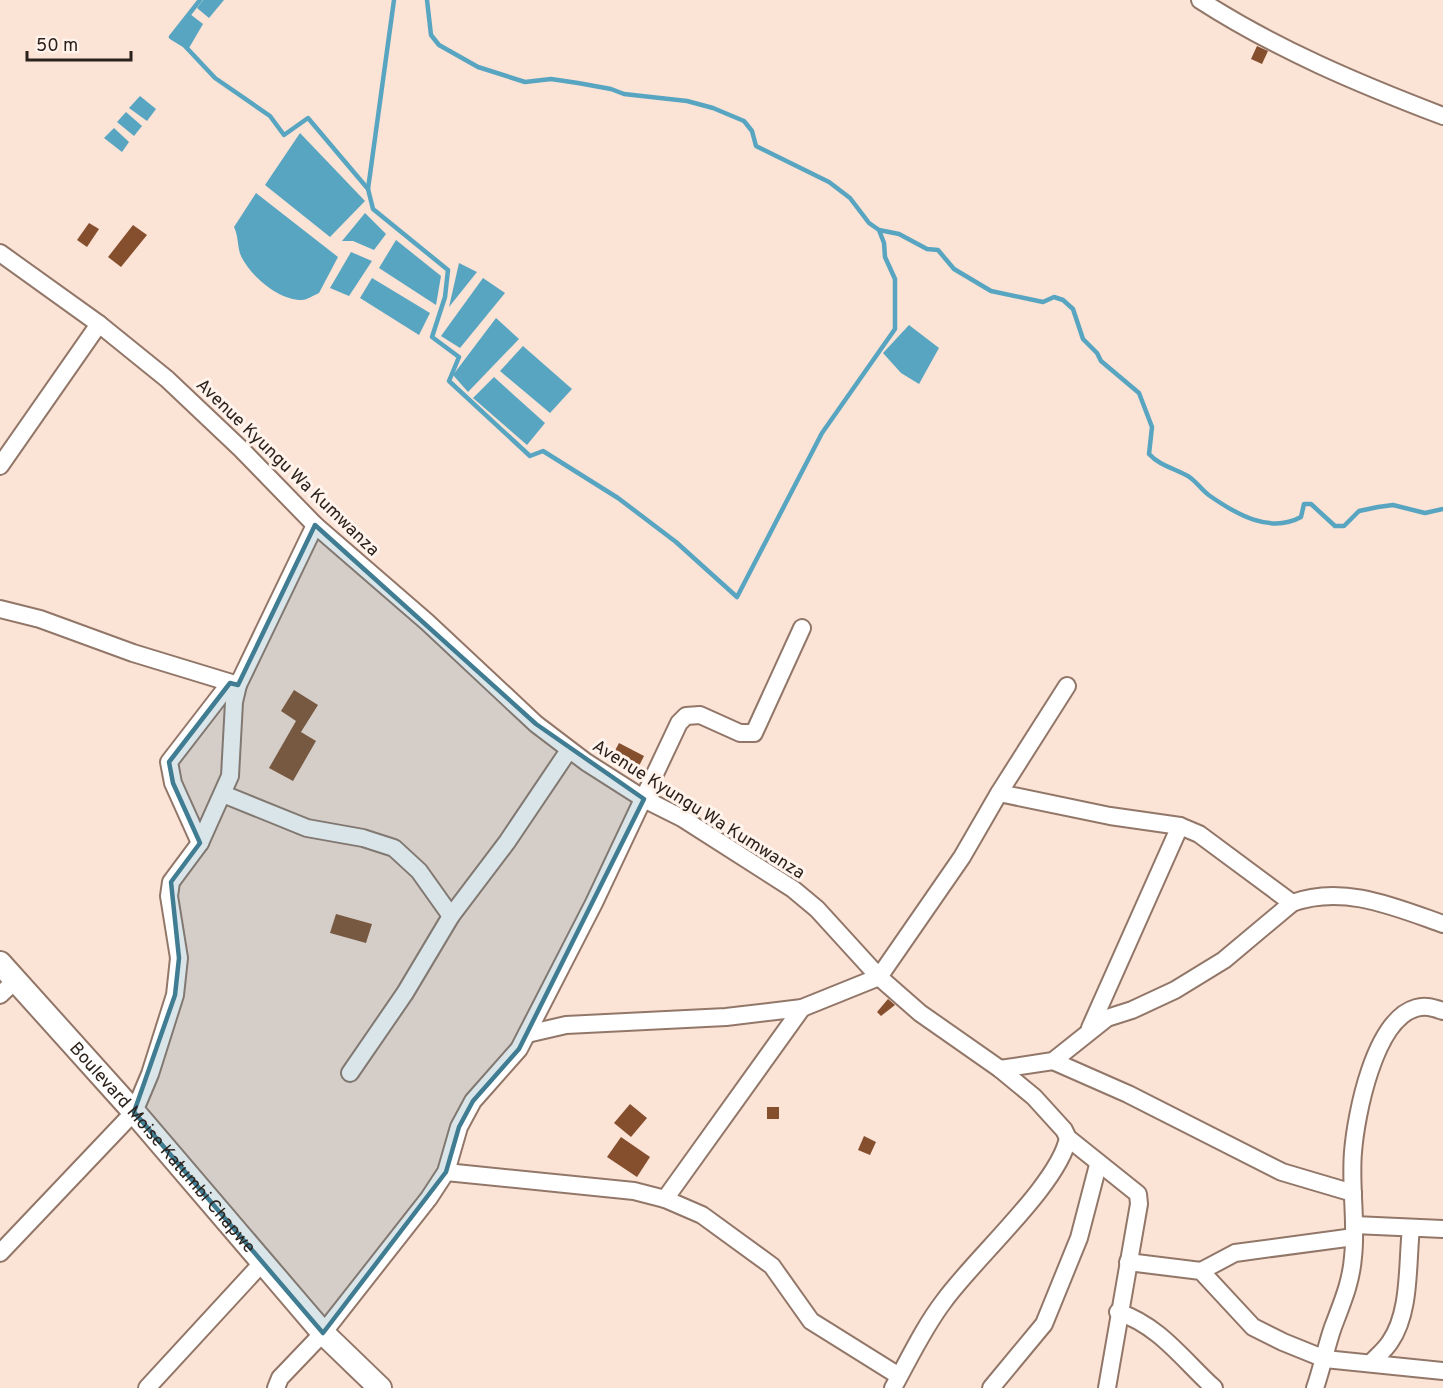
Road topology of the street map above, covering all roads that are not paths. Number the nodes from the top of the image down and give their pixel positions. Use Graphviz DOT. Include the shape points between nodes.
graph roads {
  1 [pos="1200,0"];
  2 [pos="1443,116"];
  3 [pos="0,253"];
  4 [pos="99,324"];
  5 [pos="0,466"];
  6 [pos="315,525"];
  7 [pos="0,609"];
  8 [pos="802,628"];
  9 [pos="234,684"];
  10 [pos="1067,686"];
  11 [pos="570,750"];
  12 [pos="999,793"];
  13 [pos="223,794"];
  14 [pos="644,799"];
  15 [pos="1180,826"];
  16 [pos="200,843"];
  17 [pos="1292,903"];
  18 [pos="452,916"];
  19 [pos="1443,924"];
  20 [pos="0,963"];
  21 [pos="879,976"];
  22 [pos="8,987"];
  23 [pos="802,1008"];
  24 [pos="1443,1011"];
  25 [pos="537,1012"];
  26 [pos="566,1025"];
  27 [pos="1090,1029"];
  28 [pos="527,1035"];
  29 [pos="1053,1061"];
  30 [pos="1000,1069"];
  31 [pos="350,1073"];
  32 [pos="134,1112"];
  33 [pos="1068,1138"];
  34 [pos="1098,1165"];
  35 [pos="446,1172"];
  36 [pos="1353,1193"];
  37 [pos="665,1199"];
  38 [pos="1411,1228"];
  39 [pos="1443,1229"];
  40 [pos="1354,1231"];
  41 [pos="0,1253"];
  42 [pos="263,1262"];
  43 [pos="1128,1262"];
  44 [pos="1201,1271"];
  45 [pos="1118,1312"];
  46 [pos="323,1333"];
  47 [pos="1325,1359"];
  48 [pos="1371,1363"];
  49 [pos="1443,1371"];
  50 [pos="896,1382"];
  51 [pos="147,1388"];
  52 [pos="276,1388"];
  53 [pos="380,1388"];
  54 [pos="991,1388"];
  55 [pos="1107,1388"];
  56 [pos="1215,1388"];
  57 [pos="1315,1388"];
  1 -- 2 [label="street" via="1242,27 1362,85"];
  3 -- 4 [label="street, Avenue Kyungu Wa Kumwanza"];
  4 -- 5 [label="street"];
  4 -- 6 [label="street, Avenue Kyungu Wa Kumwanza" via="167,379"];
  6 -- 9 [label="street"];
  6 -- 11 [label="street, Avenue Kyungu Wa Kumwanza"];
  7 -- 9 [label="street"];
  8 -- 14 [label="street" via="758,729 750,735 699,715 686,716 679,723"];
  9 -- 13 [label="street" via="233,761"];
  9 -- 16 [label="street" via="169,762 173,783"];
  10 -- 12 [label="street"];
  11 -- 14 [label="street, Avenue Kyungu Wa Kumwanza"];
  11 -- 18 [label="street"];
  12 -- 15 [label="street"];
  12 -- 21 [label="street" via="962,856"];
  13 -- 16 [label="street"];
  13 -- 18 [label="street" via="307,828 394,848 419,872"];
  14 -- 21 [label="street, Avenue Kyungu Wa Kumwanza" via="682,818 792,889 817,909"];
  14 -- 25 [label="street"];
  15 -- 17 [label="street" via="1198,834"];
  15 -- 27 [label="street"];
  16 -- 32 [label="street" via="171,882 169,896 178,958 175,995"];
  17 -- 19 [label="street" via="1322,895 1347,896"];
  17 -- 27 [label="street" via="1224,960 1175,990"];
  18 -- 31 [label="street"];
  20 -- 22 [label="street, Boulevard Moise Katumbi Chapwe"];
  21 -- 23 [label="street"];
  21 -- 30 [label="street, Avenue Kyungu Wa Kumwanza" via="935,1024"];
  22 -- 32 [label="street, Boulevard Moise Katumbi Chapwe"];
  23 -- 26 [label="street" via="726,1017"];
  23 -- 37 [label="street"];
  24 -- 36 [label="street" via="1427,1006 1414,1008 1388,1030 1375,1055 1359,1113 1353,1152"];
  25 -- 26 [label="street"];
  25 -- 28 [label="street"];
  26 -- 28 [label="street"];
  27 -- 29 [label="street"];
  28 -- 35 [label="street" via="509,1063 473,1101 459,1127"];
  29 -- 30 [label="street"];
  29 -- 36 [label="street" via="1128,1094 1272,1168"];
  30 -- 33 [label="street, Avenue Kyungu Wa Kumwanza" via="1034,1097"];
  32 -- 41 [label="street"];
  32 -- 42 [label="street, Boulevard Moise Katumbi Chapwe"];
  33 -- 34 [label="street, Avenue Kyungu Wa Kumwanza"];
  33 -- 50 [label="street" via="1065,1154 944,1301"];
  34 -- 43 [label="street, Avenue Kyungu Wa Kumwanza" via="1138,1194"];
  34 -- 54 [label="street" via="1079,1238 1044,1324"];
  35 -- 37 [label="street" via="563,1182"];
  35 -- 46 [label="street"];
  36 -- 40 [label="street"];
  37 -- 50 [label="street" via="702,1215 772,1266 812,1321"];
  38 -- 39 [label="street"];
  38 -- 40 [label="street"];
  38 -- 48 [label="street" via="1398,1325 1390,1342"];
  40 -- 44 [label="street" via="1235,1253"];
  40 -- 47 [label="street" via="1348,1293 1332,1329"];
  42 -- 46 [label="street, Boulevard Moise Katumbi Chapwe"];
  42 -- 51 [label="street"];
  43 -- 44 [label="street"];
  43 -- 45 [label="street"];
  44 -- 47 [label="street" via="1253,1327"];
  45 -- 55 [label="street"];
  45 -- 56 [label="street" via="1137,1318 1157,1332"];
  46 -- 52 [label="street" via="280,1377"];
  46 -- 53 [label="street, Boulevard Moise Katumbi Chapwe"];
  47 -- 48 [label="street"];
  47 -- 57 [label="street"];
  48 -- 49 [label="street"];
}
